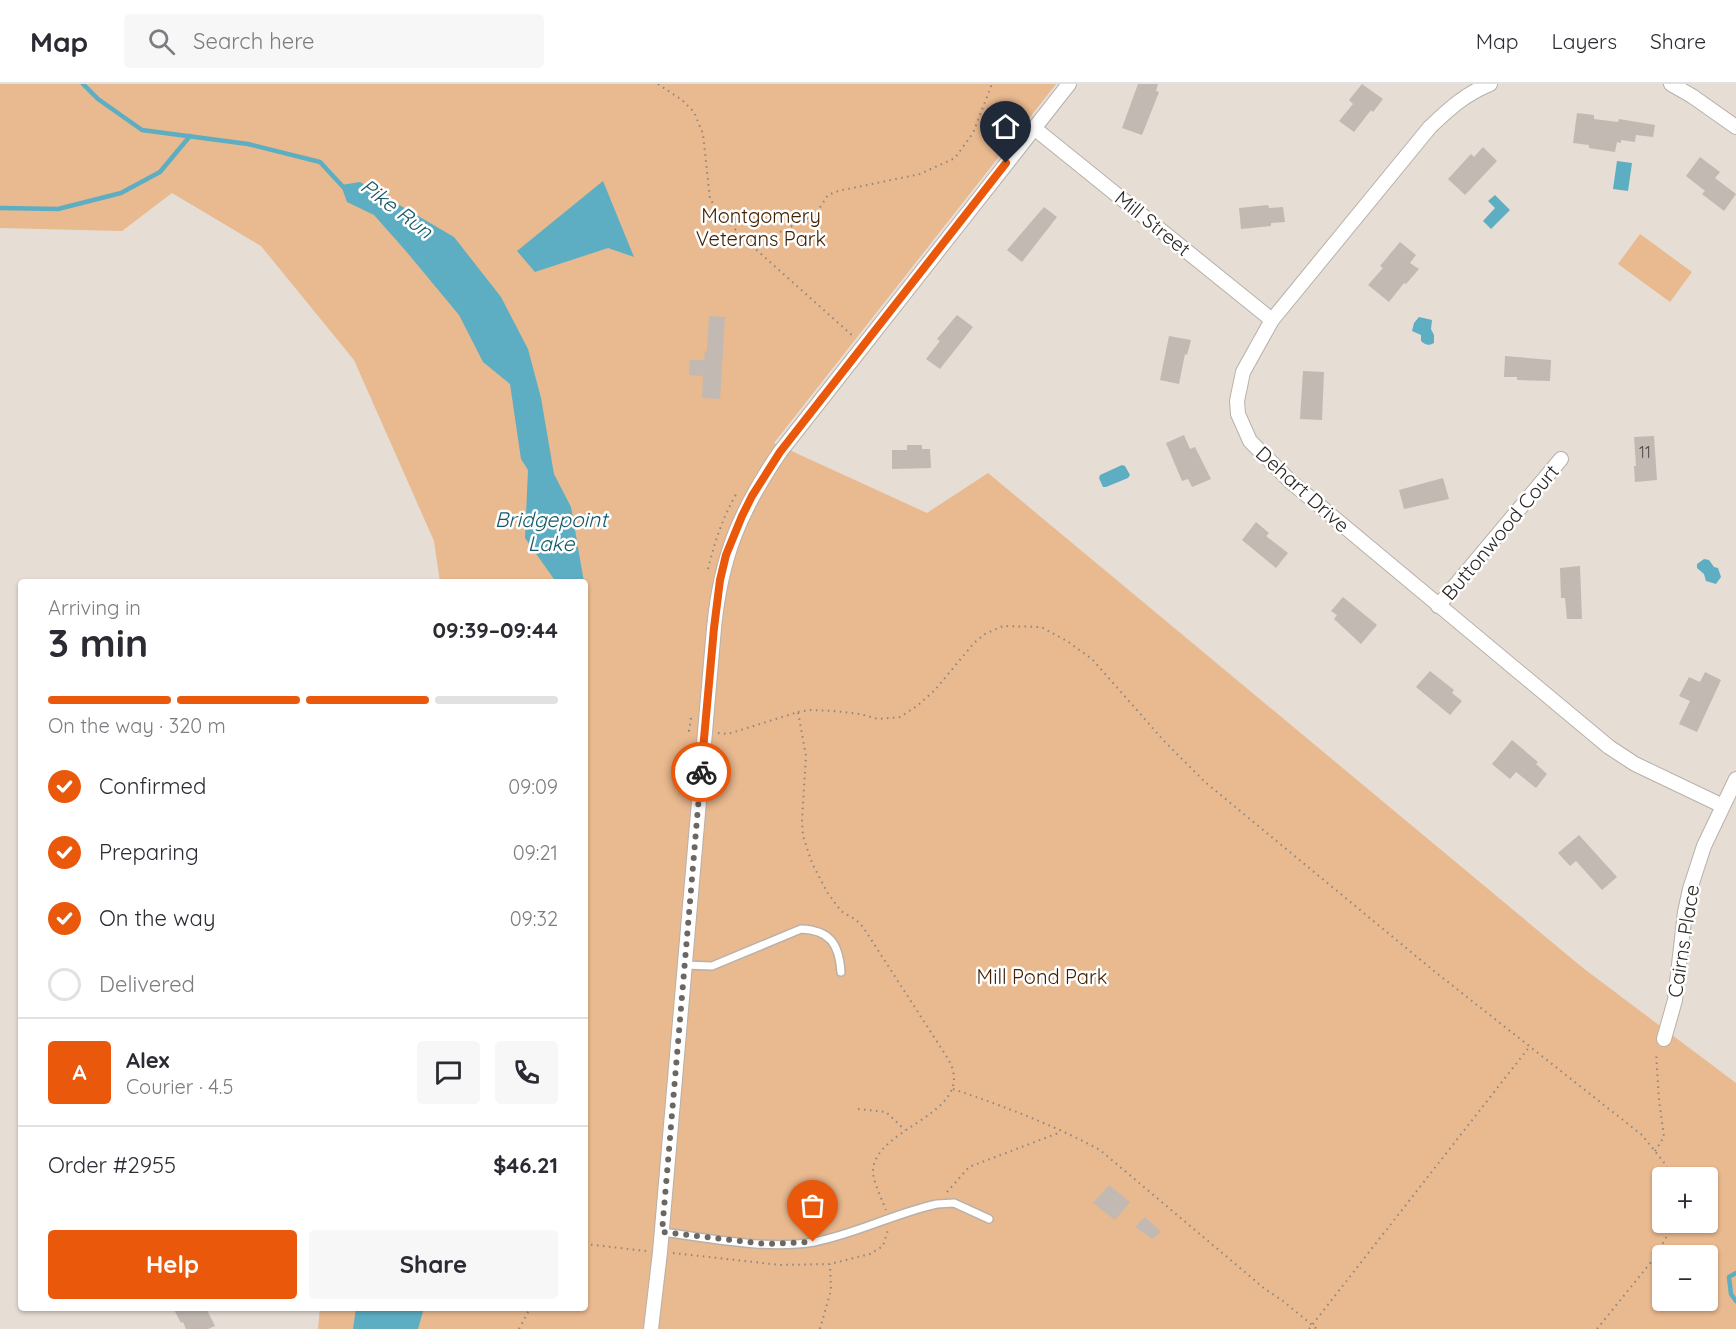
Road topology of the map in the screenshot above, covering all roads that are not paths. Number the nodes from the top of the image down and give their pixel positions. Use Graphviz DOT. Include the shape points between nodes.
graph roads {
  1 [pos="1069,84"];
  2 [pos="1490,84"];
  3 [pos="1671,84"];
  4 [pos="1736,127"];
  5 [pos="1034,128"];
  6 [pos="1272,320"];
  7 [pos="1561,459"];
  8 [pos="1438,606"];
  9 [pos="1736,779"];
  10 [pos="1723,806"];
  11 [pos="684,965"];
  12 [pos="841,972"];
  13 [pos="1664,1039"];
  14 [pos="989,1219"];
  15 [pos="662,1232"];
  16 [pos="651,1329"];
  1 -- 5 [label="street"];
  2 -- 6 [label="street, Dehart Drive" via="1455,103 1430,127"];
  3 -- 4 [label="street"];
  5 -- 6 [label="street, Mill Street"];
  5 -- 11 [label="street" via="780,452 742,516 726,555 716,603"];
  6 -- 8 [label="street, Dehart Drive" via="1243,372 1237,401 1238,414 1250,441 1291,482"];
  7 -- 8 [label="street, Buttonwood Court"];
  8 -- 10 [label="street, Dehart Drive" via="1609,747 1635,764"];
  9 -- 10 [label="street, Cairns Place"];
  10 -- 13 [label="street, Cairns Place" via="1690,889 1675,1000"];
  11 -- 12 [label="lane" via="712,966 801,929 816,930 834,944"];
  11 -- 15 [label="street"];
  14 -- 15 [label="lane" via="954,1203 937,1204 837,1236 790,1244"];
  15 -- 16 [label="street"];
}
